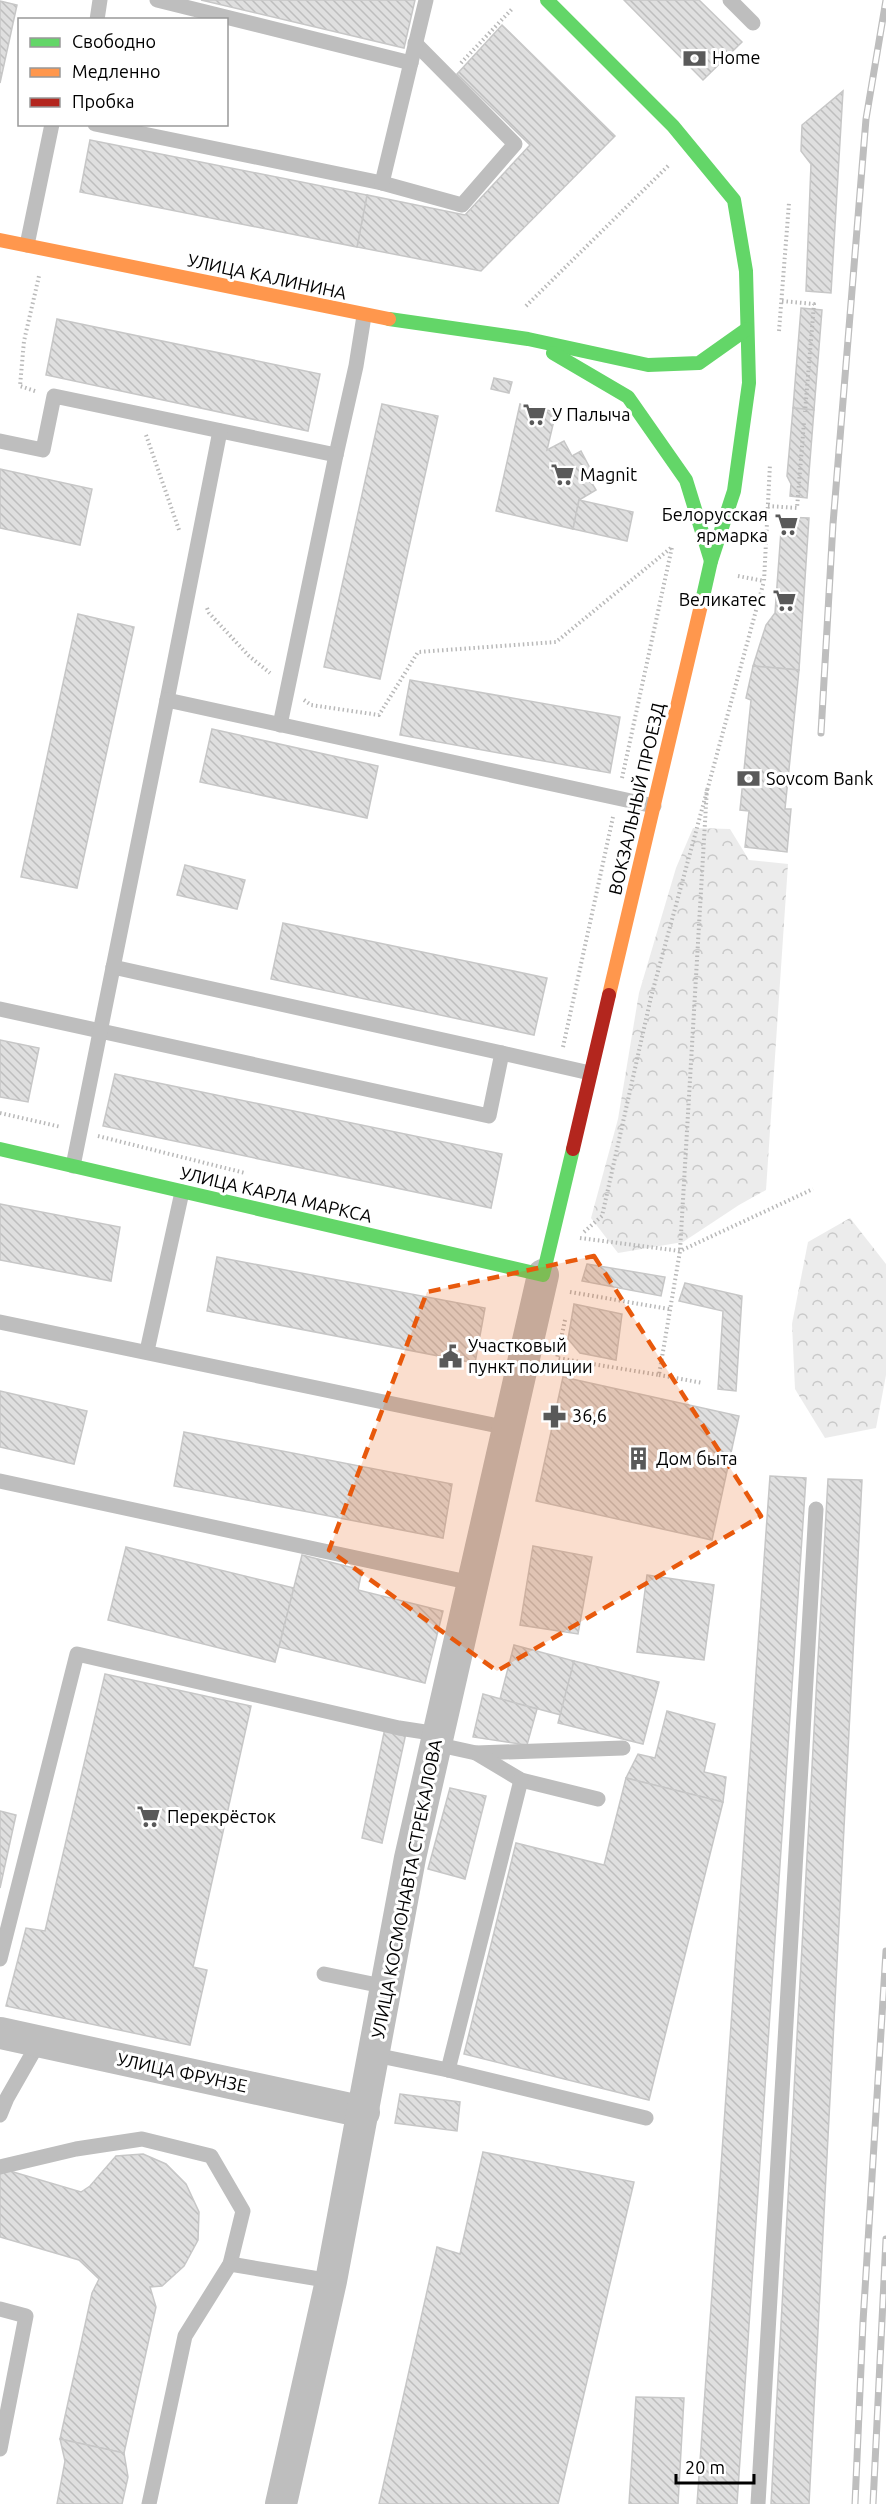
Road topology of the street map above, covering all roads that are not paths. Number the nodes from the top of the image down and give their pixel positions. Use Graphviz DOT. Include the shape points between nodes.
graph roads {
  1 [pos="100,0"];
  2 [pos="157,0"];
  3 [pos="426,0"];
  4 [pos="547,0"];
  5 [pos="730,0"];
  6 [pos="97,18"];
  7 [pos="753,22"];
  8 [pos="415,43"];
  9 [pos="411,63"];
  10 [pos="52,126"];
  11 [pos="105,126"];
  12 [pos="382,183"];
  13 [pos="0,240"];
  14 [pos="27,245"];
  15 [pos="364,316"];
  16 [pos="747,329"];
  17 [pos="528,339"];
  18 [pos="220,431"];
  19 [pos="0,441"];
  20 [pos="336,455"];
  21 [pos="686,480"];
  22 [pos="705,484"];
  23 [pos="711,561"];
  24 [pos="167,700"];
  25 [pos="280,725"];
  26 [pos="654,806"];
  27 [pos="113,967"];
  28 [pos="0,1009"];
  29 [pos="101,1031"];
  30 [pos="502,1053"];
  31 [pos="590,1074"];
  32 [pos="0,1149"];
  33 [pos="73,1166"];
  34 [pos="182,1192"];
  35 [pos="558,1278"];
  36 [pos="0,1322"];
  37 [pos="147,1352"];
  38 [pos="508,1428"];
  39 [pos="0,1481"];
  40 [pos="816,1509"];
  41 [pos="472,1583"];
  42 [pos="436,1739"];
  43 [pos="623,1748"];
  44 [pos="476,1753"];
  45 [pos="521,1780"];
  46 [pos="598,1799"];
  47 [pos="0,1959"];
  48 [pos="324,1974"];
  49 [pos="387,1987"];
  50 [pos="0,2033"];
  51 [pos="39,2042"];
  52 [pos="375,2055"];
  53 [pos="448,2070"];
  54 [pos="364,2112"];
  55 [pos="0,2115"];
  56 [pos="646,2118"];
  57 [pos="0,2167"];
  58 [pos="230,2264"];
  59 [pos="331,2281"];
  60 [pos="0,2309"];
  61 [pos="0,2449"];
  62 [pos="149,2504"];
  63 [pos="281,2504"];
  64 [pos="758,2504"];
  1 -- 6 [label="lane"];
  2 -- 9 [label="lane"];
  3 -- 8 [label="lane"];
  4 -- 16 [label="street, ВОКЗАЛЬНЫЙ ПРОЕЗД" via="673,126 734,200 746,271"];
  5 -- 7 [label="lane"];
  8 -- 9 [label="lane"];
  8 -- 12 [label="lane" via="515,144 462,205"];
  9 -- 12 [label="lane"];
  10 -- 14 [label="lane"];
  11 -- 12 [label="lane"];
  13 -- 14 [label="street, УЛИЦА КАЛИНИНА"];
  14 -- 15 [label="street, УЛИЦА КАЛИНИНА"];
  15 -- 17 [label="street, УЛИЦА КАЛИНИНА"];
  15 -- 20 [label="lane"];
  16 -- 17 [label="street, УЛИЦА КАЛИНИНА" via="699,363 648,365"];
  16 -- 23 [label="street, ВОКЗАЛЬНЫЙ ПРОЕЗД" via="749,383"];
  17 -- 21 [label="street" via="627,397"];
  18 -- 19 [label="lane" via="54,396 42,450"];
  18 -- 20 [label="lane"];
  18 -- 24 [label="lane"];
  20 -- 25 [label="lane"];
  21 -- 22 [label="street"];
  21 -- 23 [label="street"];
  23 -- 26 [label="street, ВОКЗАЛЬНЫЙ ПРОЕЗД"];
  24 -- 25 [label="lane"];
  24 -- 27 [label="lane"];
  25 -- 26 [label="lane"];
  26 -- 31 [label="street, ВОКЗАЛЬНЫЙ ПРОЕЗД"];
  27 -- 29 [label="lane"];
  27 -- 30 [label="lane"];
  28 -- 29 [label="lane"];
  29 -- 30 [label="lane" via="489,1116"];
  29 -- 33 [label="lane"];
  30 -- 31 [label="lane"];
  31 -- 35 [label="street, ВОКЗАЛЬНЫЙ ПРОЕЗД"];
  32 -- 33 [label="street, УЛИЦА КАРЛА МАРКСА"];
  33 -- 34 [label="street, УЛИЦА КАРЛА МАРКСА"];
  34 -- 35 [label="street, УЛИЦА КАРЛА МАРКСА"];
  34 -- 37 [label="lane"];
  35 -- 38 [label="street, УЛИЦА КОСМОНАВТА СТРЕКАЛОВА"];
  36 -- 37 [label="lane"];
  37 -- 38 [label="lane"];
  38 -- 41 [label="street, УЛИЦА КОСМОНАВТА СТРЕКАЛОВА"];
  39 -- 41 [label="lane"];
  40 -- 64 [label="lane"];
  41 -- 42 [label="street, УЛИЦА КОСМОНАВТА СТРЕКАЛОВА"];
  42 -- 44 [label="lane"];
  42 -- 47 [label="lane" via="77,1653"];
  42 -- 49 [label="street, УЛИЦА КОСМОНАВТА СТРЕКАЛОВА"];
  43 -- 44 [label="lane"];
  44 -- 45 [label="lane"];
  45 -- 46 [label="lane"];
  45 -- 53 [label="lane"];
  48 -- 49 [label="lane"];
  49 -- 52 [label="street, УЛИЦА КОСМОНАВТА СТРЕКАЛОВА"];
  50 -- 51 [label="street, УЛИЦА ФРУНЗЕ"];
  51 -- 54 [label="street, УЛИЦА ФРУНЗЕ"];
  51 -- 55 [label="lane"];
  52 -- 53 [label="lane"];
  52 -- 54 [label="street, УЛИЦА КОСМОНАВТА СТРЕКАЛОВА"];
  53 -- 56 [label="lane"];
  54 -- 59 [label="street, УЛИЦА КОСМОНАВТА СТРЕКАЛОВА"];
  57 -- 58 [label="lane" via="142,2139 211,2157 243,2211"];
  58 -- 59 [label="lane"];
  58 -- 62 [label="lane" via="185,2336"];
  59 -- 63 [label="street, УЛИЦА КОСМОНАВТА СТРЕКАЛОВА"];
  60 -- 61 [label="lane" via="26,2316"];
}
